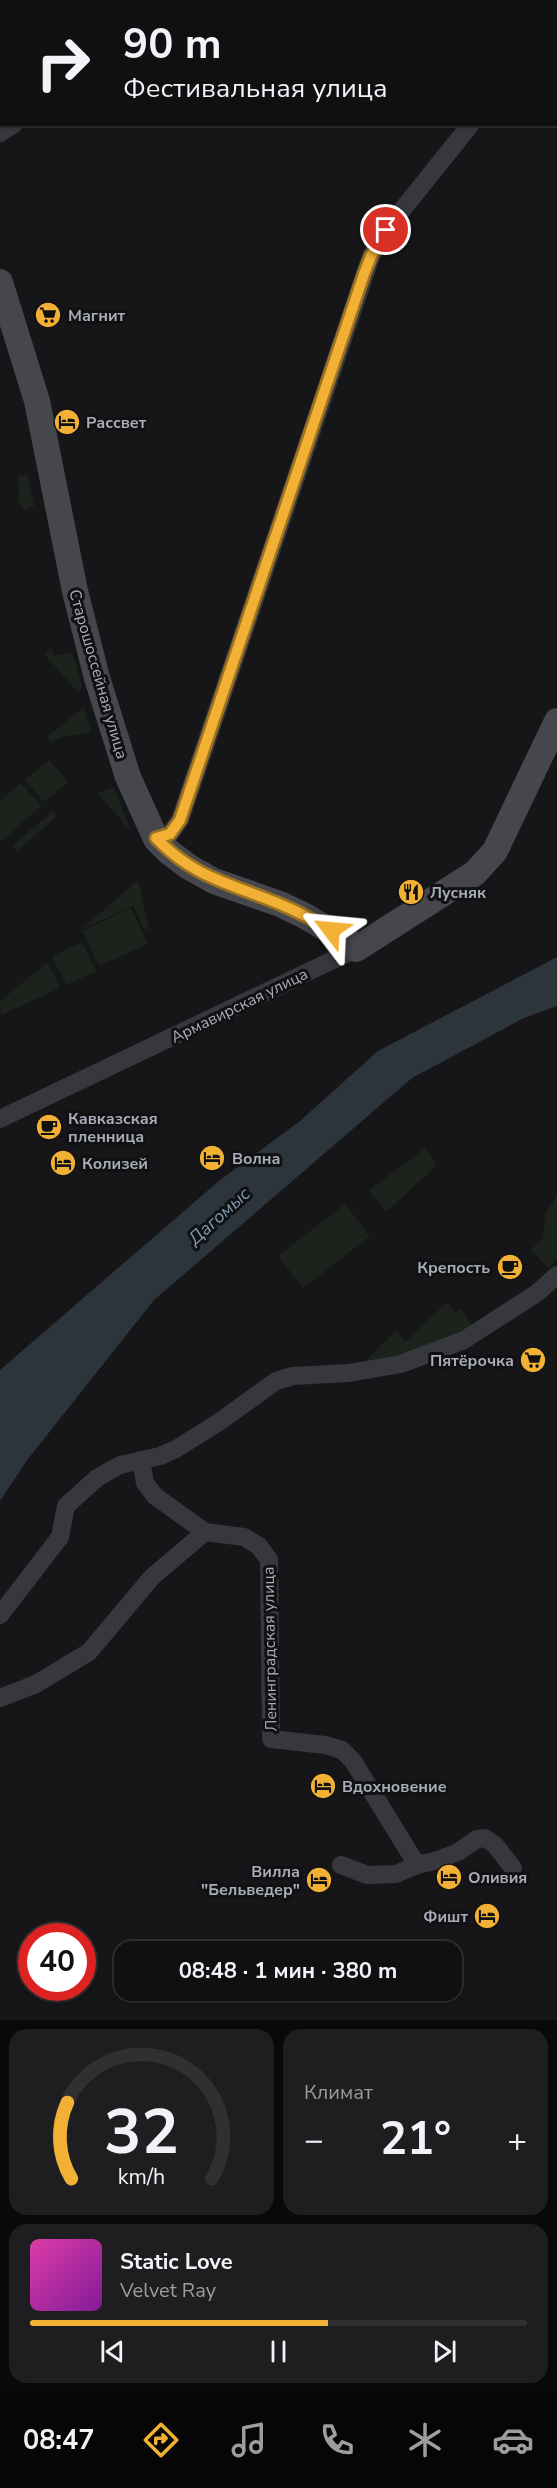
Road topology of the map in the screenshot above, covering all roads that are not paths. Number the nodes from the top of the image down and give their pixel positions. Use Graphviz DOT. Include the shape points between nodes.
graph roads {
  1 [pos="469,126"];
  2 [pos="0,282"];
  3 [pos="557,721"];
  4 [pos="156,838"];
  5 [pos="356,949"];
  6 [pos="0,1119"];
  7 [pos="557,1275"];
  8 [pos="141,1460"];
  9 [pos="204,1532"];
  10 [pos="0,1615"];
  11 [pos="0,1698"];
  12 [pos="341,1865"];
  13 [pos="417,1865"];
  14 [pos="513,1868"];
  1 -- 4 [label="street" via="386,230 371,256 180,820 170,834"];
  2 -- 4 [label="street, Старошоссейная улица" via="37,401 75,591 97,678 128,777"];
  3 -- 5 [label="street, Армавирская улица" via="495,851 475,873"];
  4 -- 5 [label="street, Старошоссейная улица" via="189,867 214,881 280,904 341,936"];
  5 -- 6 [label="street, Армавирская улица"];
  7 -- 8 [label="street" via="531,1297 464,1340 401,1364 276,1381 176,1449"];
  8 -- 9 [label="street, Ленинградская улица" via="145,1483 155,1496"];
  8 -- 10 [label="street" via="120,1465 97,1478 66,1506 60,1537"];
  9 -- 11 [label="street" via="152,1577 89,1652 36,1684"];
  9 -- 13 [label="street, Ленинградская улица" via="244,1537 260,1546 269,1560 271,1739 342,1750 353,1761"];
  12 -- 13 [label="street" via="367,1875 396,1874"];
  13 -- 14 [label="street" via="438,1860 485,1838"];
}
